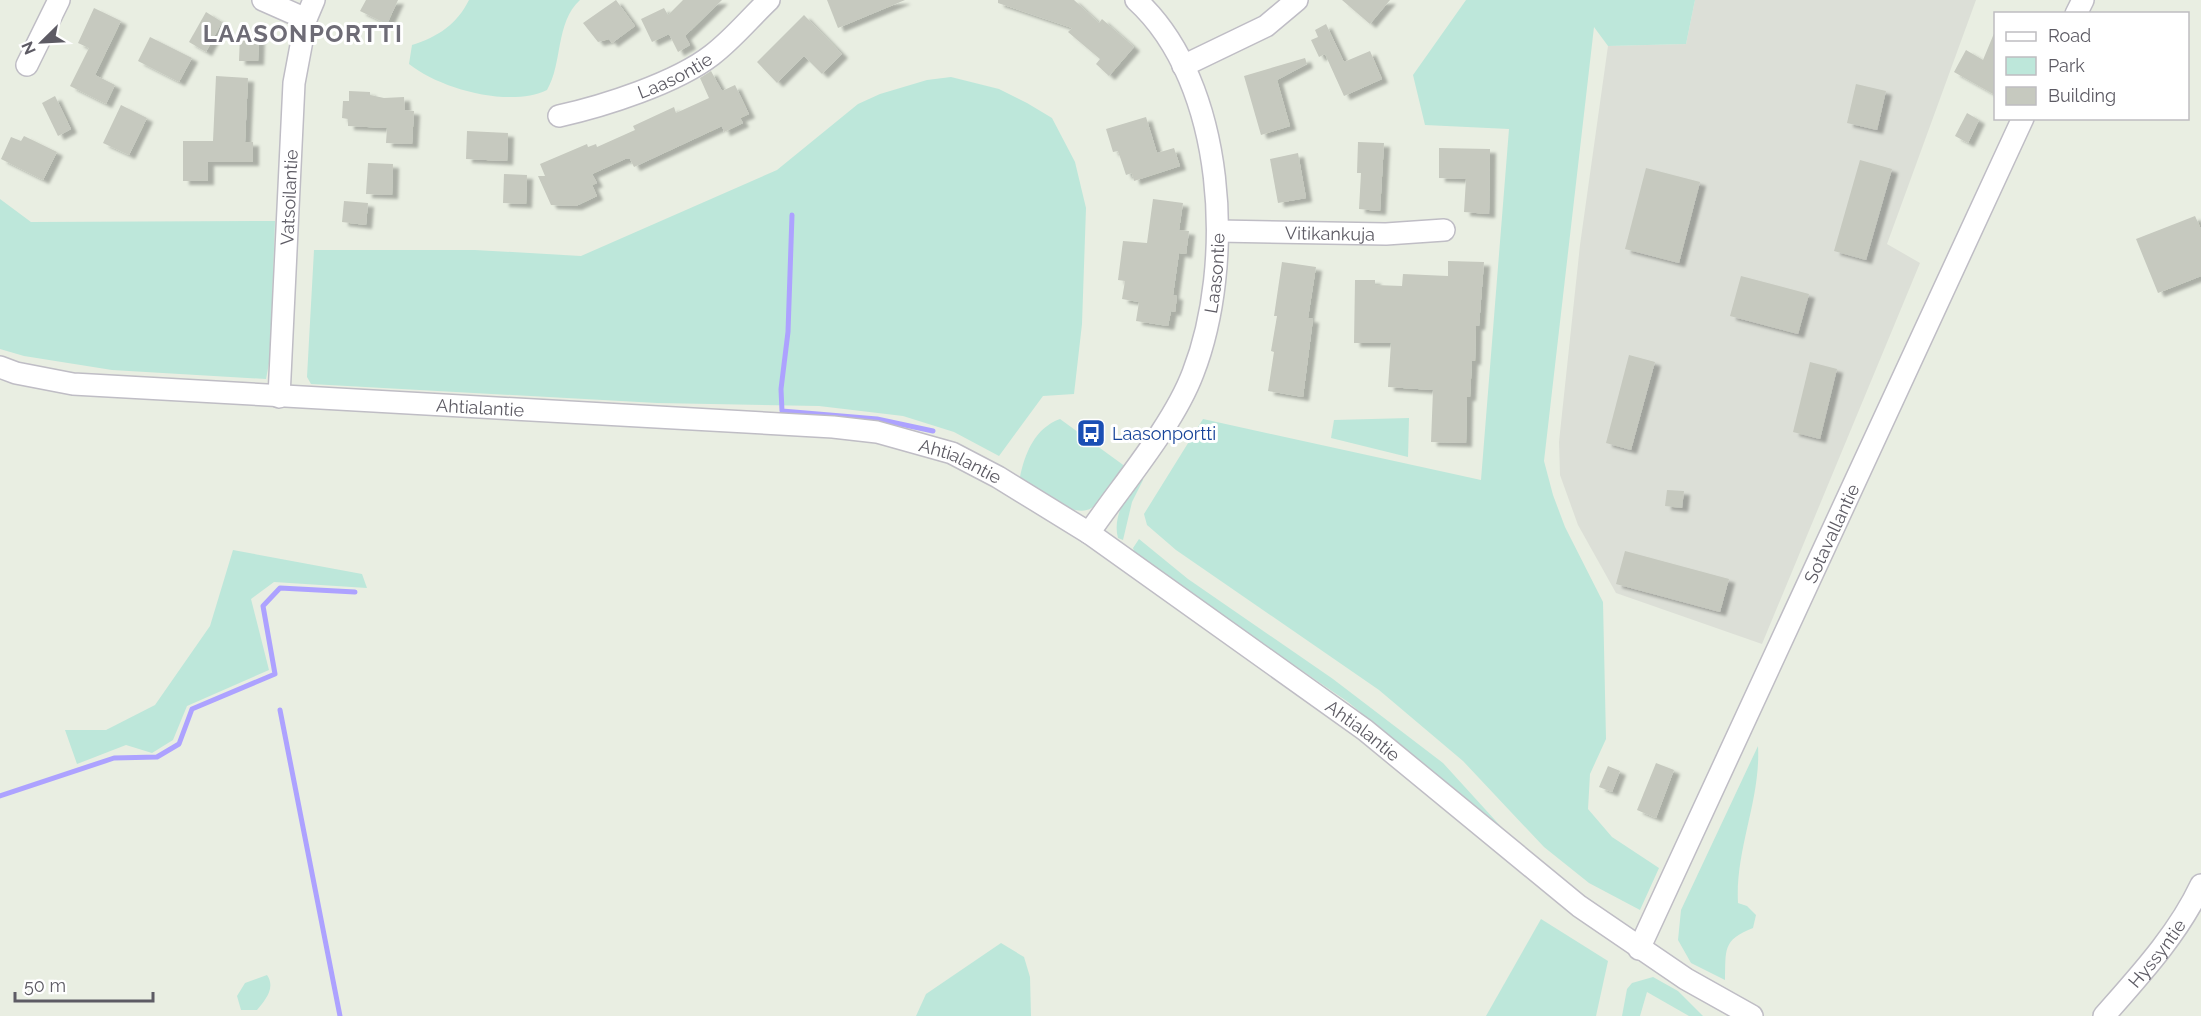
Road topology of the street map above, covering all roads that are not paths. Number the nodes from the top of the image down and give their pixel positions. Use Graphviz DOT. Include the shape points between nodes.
graph roads {
  1 [pos="59,0"];
  2 [pos="264,0"];
  3 [pos="769,0"];
  4 [pos="1136,0"];
  5 [pos="1297,0"];
  6 [pos="310,10"];
  7 [pos="27,65"];
  8 [pos="1183,66"];
  9 [pos="560,116"];
  10 [pos="2022,120"];
  11 [pos="1444,230"];
  12 [pos="1218,231"];
  13 [pos="0,367"];
  14 [pos="279,398"];
  15 [pos="1089,533"];
  16 [pos="2201,885"];
  17 [pos="1639,949"];
  18 [pos="1752,1016"];
  19 [pos="2104,1016"];
  1 -- 7 [label="street"];
  2 -- 6 [label="street"];
  3 -- 9 [label="street, Laasontie" via="715,53 696,66 603,106"];
  4 -- 8 [label="street, Laasontie" via="1155,21"];
  5 -- 8 [label="street" via="1266,26"];
  6 -- 14 [label="street, Vatsoilantie" via="297,57 290,135"];
  8 -- 12 [label="street, Laasontie" via="1203,116 1211,151"];
  10 -- 17 [label="street, Sotavallantie"];
  11 -- 12 [label="street, Vitikankuja" via="1397,234"];
  12 -- 15 [label="street, Laasontie" via="1210,307 1192,375 1159,434"];
  13 -- 14 [label="street, Ahtialantie" via="73,384"];
  14 -- 15 [label="street, Ahtialantie" via="877,432 952,453"];
  15 -- 17 [label="street, Ahtialantie" via="1365,730 1542,878"];
  16 -- 19 [label="street, Hyssyntie" via="2190,909"];
  17 -- 18 [label="street, Ahtialantie"];
}
